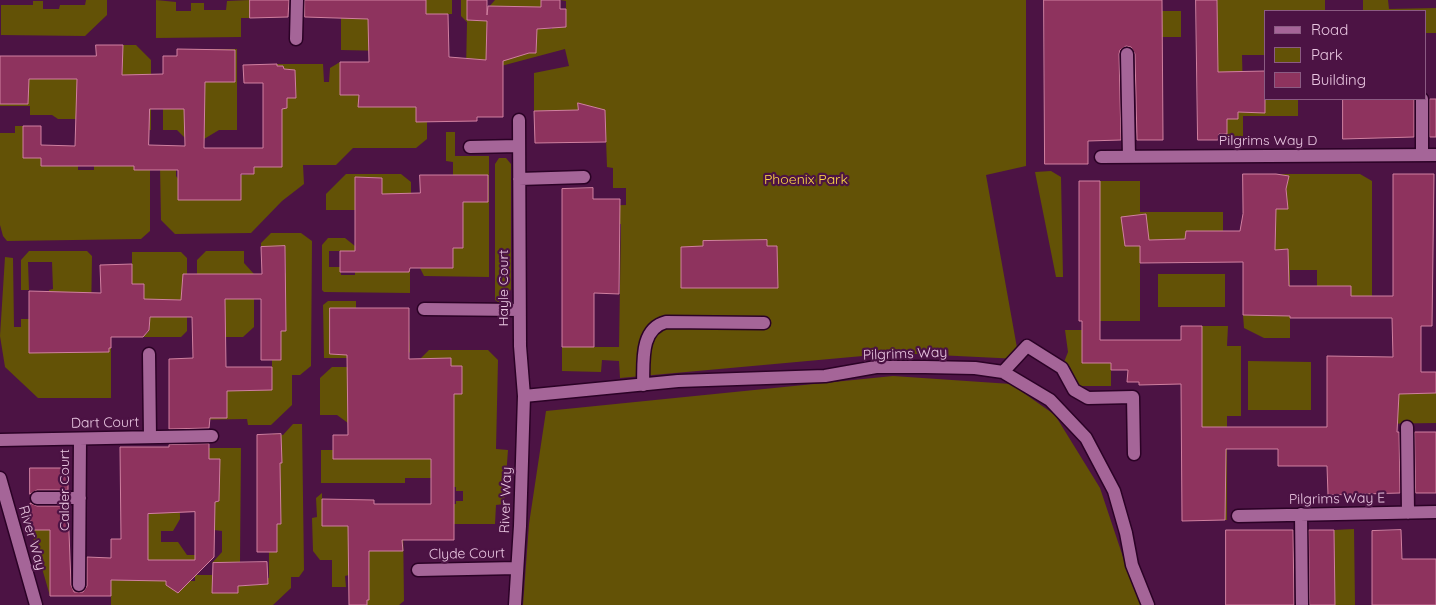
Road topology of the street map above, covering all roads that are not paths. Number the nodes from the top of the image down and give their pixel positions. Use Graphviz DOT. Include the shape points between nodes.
graph roads {
  1 [pos="297,0"];
  2 [pos="296,39"];
  3 [pos="1127,54"];
  4 [pos="1422,100"];
  5 [pos="519,120"];
  6 [pos="519,146"];
  7 [pos="470,147"];
  8 [pos="1422,156"];
  9 [pos="1436,156"];
  10 [pos="1101,157"];
  11 [pos="1129,157"];
  12 [pos="584,177"];
  13 [pos="519,179"];
  14 [pos="424,310"];
  15 [pos="519,310"];
  16 [pos="764,323"];
  17 [pos="149,354"];
  18 [pos="1003,372"];
  19 [pos="643,385"];
  20 [pos="524,396"];
  21 [pos="1407,427"];
  22 [pos="212,436"];
  23 [pos="150,437"];
  24 [pos="80,439"];
  25 [pos="0,440"];
  26 [pos="1134,454"];
  27 [pos="0,478"];
  28 [pos="38,498"];
  29 [pos="80,498"];
  30 [pos="1436,512"];
  31 [pos="1408,513"];
  32 [pos="1301,514"];
  33 [pos="1238,516"];
  34 [pos="517,568"];
  35 [pos="418,570"];
  36 [pos="79,585"];
  37 [pos="36,605"];
  38 [pos="515,605"];
  39 [pos="1148,605"];
  40 [pos="1302,605"];
  1 -- 2 [label="street"];
  3 -- 11 [label="street"];
  4 -- 8 [label="street"];
  5 -- 6 [label="street, Hayle Court"];
  6 -- 7 [label="street"];
  6 -- 13 [label="street, Hayle Court"];
  8 -- 9 [label="street, Pilgrims Way D"];
  8 -- 11 [label="street, Pilgrims Way D"];
  10 -- 11 [label="street, Pilgrims Way D"];
  12 -- 13 [label="street"];
  13 -- 15 [label="street, Hayle Court"];
  14 -- 15 [label="street"];
  15 -- 20 [label="street, Hayle Court"];
  16 -- 19 [label="street" via="659,324 646,340"];
  17 -- 23 [label="street"];
  18 -- 19 [label="street, Pilgrims Way" via="974,368 876,368 825,376"];
  18 -- 26 [label="street" via="1027,346 1062,368 1074,390 1088,398 1133,398"];
  18 -- 39 [label="street, Pilgrims Way" via="1050,400 1086,438 1114,491 1132,565"];
  19 -- 20 [label="street, Pilgrims Way"];
  20 -- 34 [label="street, River Way"];
  21 -- 31 [label="street"];
  22 -- 23 [label="street, Dart Court"];
  23 -- 24 [label="street, Dart Court"];
  24 -- 25 [label="street, Dart Court"];
  24 -- 29 [label="street, Calder Court"];
  27 -- 37 [label="street, River Way"];
  28 -- 29 [label="street"];
  29 -- 36 [label="street, Calder Court"];
  30 -- 31 [label="street, Pilgrims Way E"];
  31 -- 32 [label="street, Pilgrims Way E"];
  32 -- 33 [label="street, Pilgrims Way E"];
  32 -- 40 [label="street"];
  34 -- 35 [label="street, Clyde Court"];
  34 -- 38 [label="street, River Way"];
}
